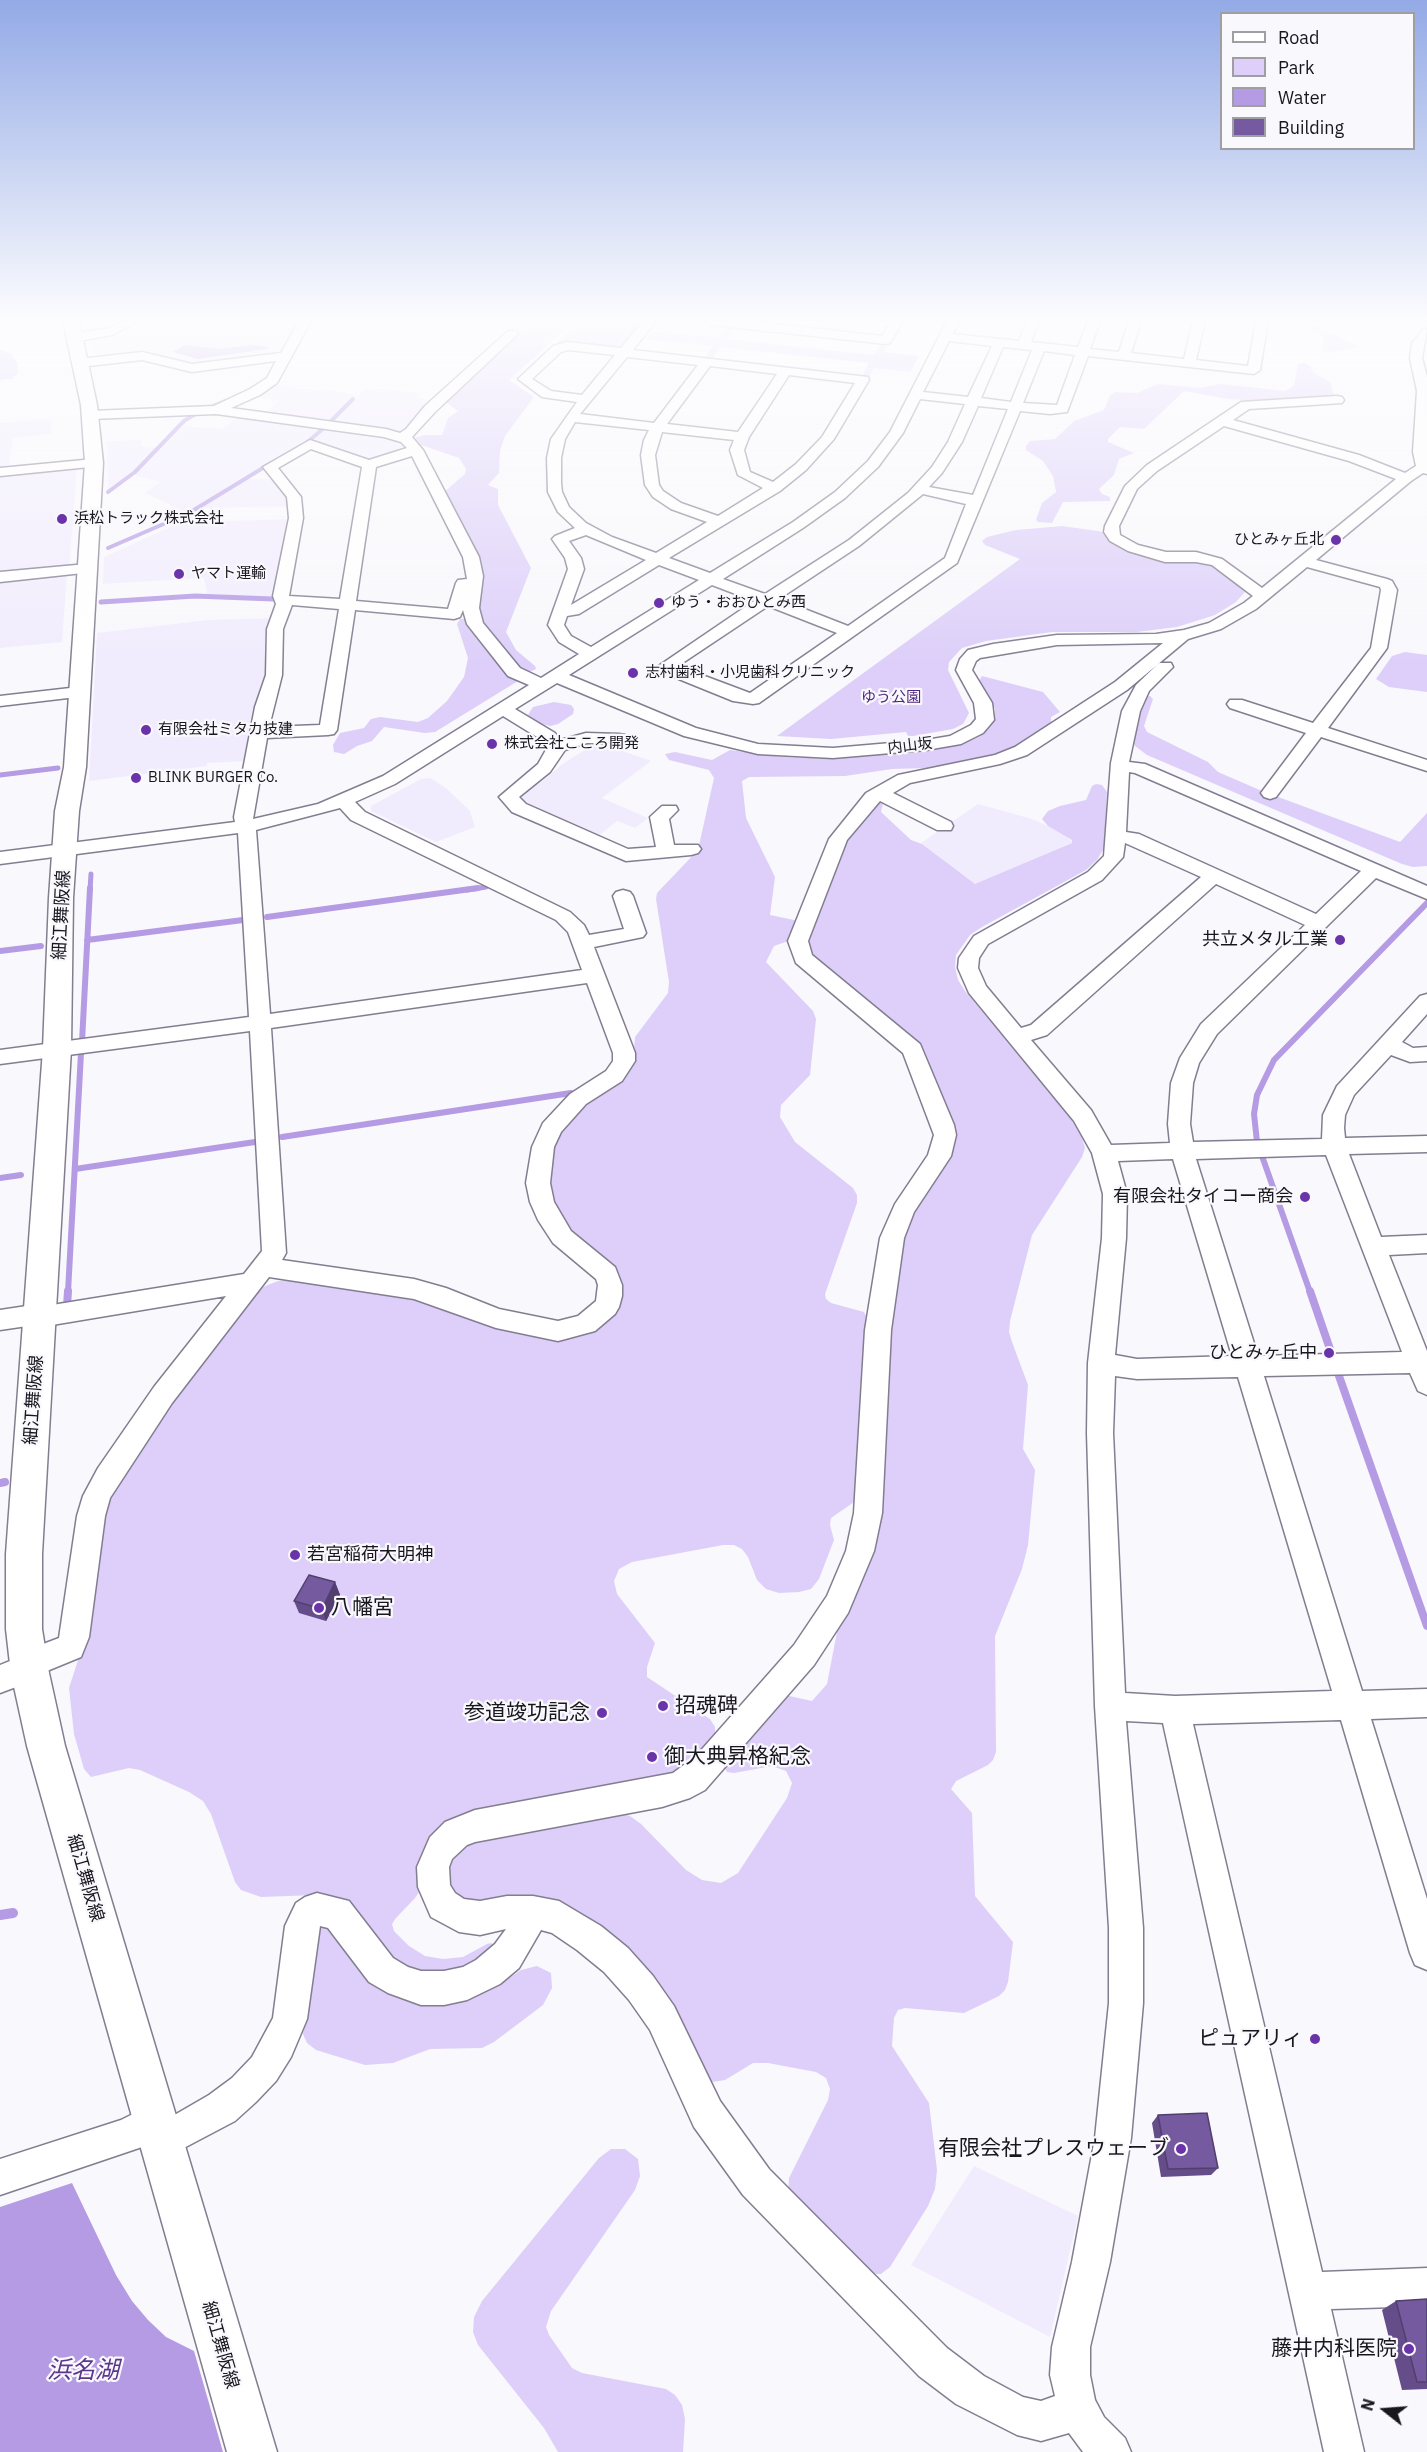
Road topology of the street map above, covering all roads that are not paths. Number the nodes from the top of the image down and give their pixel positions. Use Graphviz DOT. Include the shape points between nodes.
graph roads {
  1 [pos="92,435"];
  2 [pos="396,435"];
  3 [pos="559,435"];
  4 [pos="654,435"];
  5 [pos="729,435"];
  6 [pos="829,435"];
  7 [pos="892,435"];
  8 [pos="958,435"];
  9 [pos="1004,435"];
  10 [pos="1201,435"];
  11 [pos="1273,435"];
  12 [pos="1421,435"];
  13 [pos="403,437"];
  14 [pos="742,437"];
  15 [pos="416,450"];
  16 [pos="94,463"];
  17 [pos="369,465"];
  18 [pos="1426,468"];
  19 [pos="0,472"];
  20 [pos="1406,477"];
  21 [pos="775,488"];
  22 [pos="920,489"];
  23 [pos="973,501"];
  24 [pos="721,522"];
  25 [pos="586,529"];
  26 [pos="658,560"];
  27 [pos="1302,561"];
  28 [pos="474,568"];
  29 [pos="87,569"];
  30 [pos="0,577"];
  31 [pos="711,580"];
  32 [pos="1264,594"];
  33 [pos="766,600"];
  34 [pos="283,602"];
  35 [pos="348,605"];
  36 [pos="561,611"];
  37 [pos="850,632"];
  38 [pos="1183,635"];
  39 [pos="592,654"];
  40 [pos="549,681"];
  41 [pos="80,692"];
  42 [pos="0,700"];
  43 [pos="1236,704"];
  44 [pos="503,710"];
  45 [pos="1317,730"];
  46 [pos="259,733"];
  47 [pos="619,739"];
  48 [pos="555,747"];
  49 [pos="1120,766"];
  50 [pos="1427,766"];
  51 [pos="879,792"];
  52 [pos="1270,793"];
  53 [pos="344,801"];
  54 [pos="669,810"];
  55 [pos="944,826"];
  56 [pos="246,827"];
  57 [pos="1116,837"];
  58 [pos="690,849"];
  59 [pos="65,850"];
  60 [pos="666,851"];
  61 [pos="0,858"];
  62 [pos="1373,870"];
  63 [pos="1215,876"];
  64 [pos="1427,893"];
  65 [pos="622,896"];
  66 [pos="1318,923"];
  67 [pos="582,943"];
  68 [pos="594,975"];
  69 [pos="1427,1001"];
  70 [pos="260,1022"];
  71 [pos="1017,1037"];
  72 [pos="1387,1044"];
  73 [pos="57,1050"];
  74 [pos="1427,1054"];
  75 [pos="0,1057"];
  76 [pos="1427,1144"];
  77 [pos="1334,1146"];
  78 [pos="1182,1150"];
  79 [pos="1104,1153"];
  80 [pos="1427,1244"];
  81 [pos="1373,1246"];
  82 [pos="257,1275"];
  83 [pos="40,1315"];
  84 [pos="0,1320"];
  85 [pos="1101,1363"];
  86 [pos="1248,1366"];
  87 [pos="1424,1369"];
  88 [pos="19,1670"];
  89 [pos="1427,1703"];
  90 [pos="1351,1705"];
  91 [pos="1110,1706"];
  92 [pos="1174,1710"];
  93 [pos="533,1912"];
  94 [pos="1427,1953"];
  95 [pos="158,2132"];
  96 [pos="0,2177"];
  97 [pos="1427,2287"];
  98 [pos="1308,2291"];
  99 [pos="1076,2405"];
  100 [pos="252,2452"];
  101 [pos="1111,2452"];
  102 [pos="1344,2452"];
  1 -- 16 [label="main road, 細江舞阪線"];
  2 -- 13 [label="street"];
  3 -- 25 [label="street" via="554,451 555,492 563,509"];
  4 -- 24 [label="street" via="648,450 654,490 669,502"];
  5 -- 14 [label="street"];
  6 -- 21 [label="street"];
  7 -- 31 [label="street" via="849,487 810,518"];
  8 -- 22 [label="street"];
  9 -- 23 [label="street" via="979,498"];
  10 -- 32 [label="street" via="1132,486 1111,532 1123,543 1145,552 1217,562"];
  11 -- 20 [label="street"];
  12 -- 18 [label="street" via="1420,452"];
  13 -- 15 [label="street"];
  14 -- 21 [label="street" via="737,450 741,470"];
  15 -- 17 [label="street"];
  15 -- 28 [label="street"];
  16 -- 19 [label="street"];
  16 -- 29 [label="main road, 細江舞阪線"];
  17 -- 34 [label="street" via="310,444 270,467 294,497 296,518"];
  17 -- 35 [label="street"];
  18 -- 20 [label="street"];
  20 -- 27 [label="street"];
  21 -- 24 [label="street"];
  22 -- 23 [label="street"];
  22 -- 33 [label="street" via="865,536"];
  23 -- 37 [label="street" via="952,560"];
  24 -- 26 [label="street"];
  25 -- 26 [label="street"];
  25 -- 36 [label="street" via="560,539 576,568"];
  26 -- 31 [label="street"];
  26 -- 36 [label="street" via="573,611"];
  27 -- 32 [label="street"];
  27 -- 45 [label="street" via="1381,582 1389,590 1379,648"];
  28 -- 35 [label="street" via="468,569 454,614"];
  28 -- 40 [label="street" via="471,608 475,624 514,672"];
  29 -- 30 [label="street"];
  29 -- 41 [label="main road, 細江舞阪線"];
  31 -- 33 [label="street"];
  31 -- 39 [label="street"];
  32 -- 38 [label="street" via="1227,621"];
  33 -- 37 [label="street"];
  33 -- 37 [label="street" via="665,667 739,698 753,699"];
  34 -- 35 [label="street"];
  34 -- 46 [label="street" via="275,633 274,675"];
  35 -- 46 [label="street" via="328,730"];
  36 -- 39 [label="street" via="556,625 560,634"];
  38 -- 40 [label="street, 内山坂" via="1141,640 1057,640 983,651 968,659 964,670 985,709 985,720 977,729 955,740 858,752 783,752 712,739"];
  38 -- 49 [label="street" via="1176,656 1142,689 1134,703"];
  38 -- 51 [label="street" via="1121,686 1021,751 910,777"];
  39 -- 40 [label="street"];
  40 -- 44 [label="street"];
  41 -- 42 [label="street"];
  41 -- 59 [label="main road, 細江舞阪線"];
  43 -- 45 [label="street"];
  44 -- 48 [label="street" via="549,737"];
  44 -- 53 [label="street" via="389,780"];
  45 -- 50 [label="street"];
  45 -- 52 [label="street"];
  46 -- 56 [label="street" via="243,817"];
  47 -- 48 [label="street" via="586,738"];
  48 -- 60 [label="street" via="544,768 508,797 519,808 626,855"];
  49 -- 57 [label="street"];
  49 -- 62 [label="street" via="1139,768"];
  51 -- 55 [label="street"];
  51 -- 93 [label="street" via="837,839 798,941 803,958 811,966 912,1049 945,1135 939,1156 903,1210 892,1238 879,1318 870,1498 860,1551 843,1595 822,1630 694,1779 662,1792 475,1826 456,1833 441,1848 433,1867 434,1887 443,1905 459,1915 480,1918"];
  53 -- 56 [label="street"];
  53 -- 67 [label="street" via="358,816 563,916 574,924"];
  54 -- 60 [label="street" via="659,817"];
  56 -- 59 [label="street"];
  56 -- 70 [label="street"];
  57 -- 63 [label="street" via="1132,838"];
  57 -- 71 [label="street" via="1113,857 1102,870 991,933 974,948 968,968 971,978"];
  58 -- 60 [label="street"];
  59 -- 61 [label="street"];
  59 -- 73 [label="main road, 細江舞阪線"];
  62 -- 64 [label="street"];
  62 -- 66 [label="street"];
  63 -- 66 [label="street"];
  63 -- 71 [label="street" via="1039,1030"];
  65 -- 67 [label="street" via="636,933"];
  66 -- 78 [label="street" via="1197,1045 1185,1073 1179,1103"];
  67 -- 68 [label="street"];
  68 -- 70 [label="street"];
  68 -- 82 [label="street" via="624,1061 614,1076 578,1099 551,1129 538,1165 538,1183 550,1220 562,1237 606,1274 610,1296 598,1317 573,1329 544,1329 496,1318 414,1289"];
  69 -- 72 [label="street"];
  70 -- 73 [label="street"];
  70 -- 82 [label="street" via="274,1253"];
  71 -- 79 [label="street" via="1083,1116"];
  72 -- 74 [label="street" via="1410,1055"];
  72 -- 77 [label="street" via="1338,1102"];
  73 -- 75 [label="street"];
  73 -- 83 [label="main road, 細江舞阪線"];
  76 -- 77 [label="street"];
  77 -- 78 [label="street"];
  77 -- 81 [label="street"];
  78 -- 79 [label="street"];
  78 -- 86 [label="street"];
  79 -- 85 [label="street" via="1113,1183 1116,1216"];
  80 -- 81 [label="street"];
  81 -- 87 [label="street"];
  82 -- 83 [label="street"];
  82 -- 88 [label="street" via="163,1395 97,1496 71,1647"];
  83 -- 84 [label="street"];
  83 -- 88 [label="main road, 細江舞阪線"];
  85 -- 86 [label="street" via="1137,1369"];
  85 -- 91 [label="street"];
  86 -- 87 [label="street"];
  86 -- 90 [label="street"];
  88 -- 95 [label="main road, 細江舞阪線" via="46,1746"];
  89 -- 90 [label="street"];
  90 -- 92 [label="street"];
  90 -- 94 [label="street"];
  91 -- 92 [label="street"];
  91 -- 99 [label="street" via="1126,1928 1126,2003 1104,2200 1071,2347 1070,2375"];
  92 -- 98 [label="street"];
  93 -- 95 [label="street" via="507,1956 489,1972 444,1988 421,1988 381,1970 337,1913 316,1909 302,1926 290,2019 264,2069 222,2108"];
  93 -- 99 [label="street" via="559,1918 616,1960 662,2018 707,2114 756,2182 933,2362 970,2390 1017,2415 1041,2421 1059,2417"];
  95 -- 96 [label="street" via="128,2136"];
  95 -- 100 [label="main road, 細江舞阪線"];
  97 -- 98 [label="street"];
  98 -- 102 [label="street"];
  99 -- 101 [label="street" via="1090,2431"];
}
